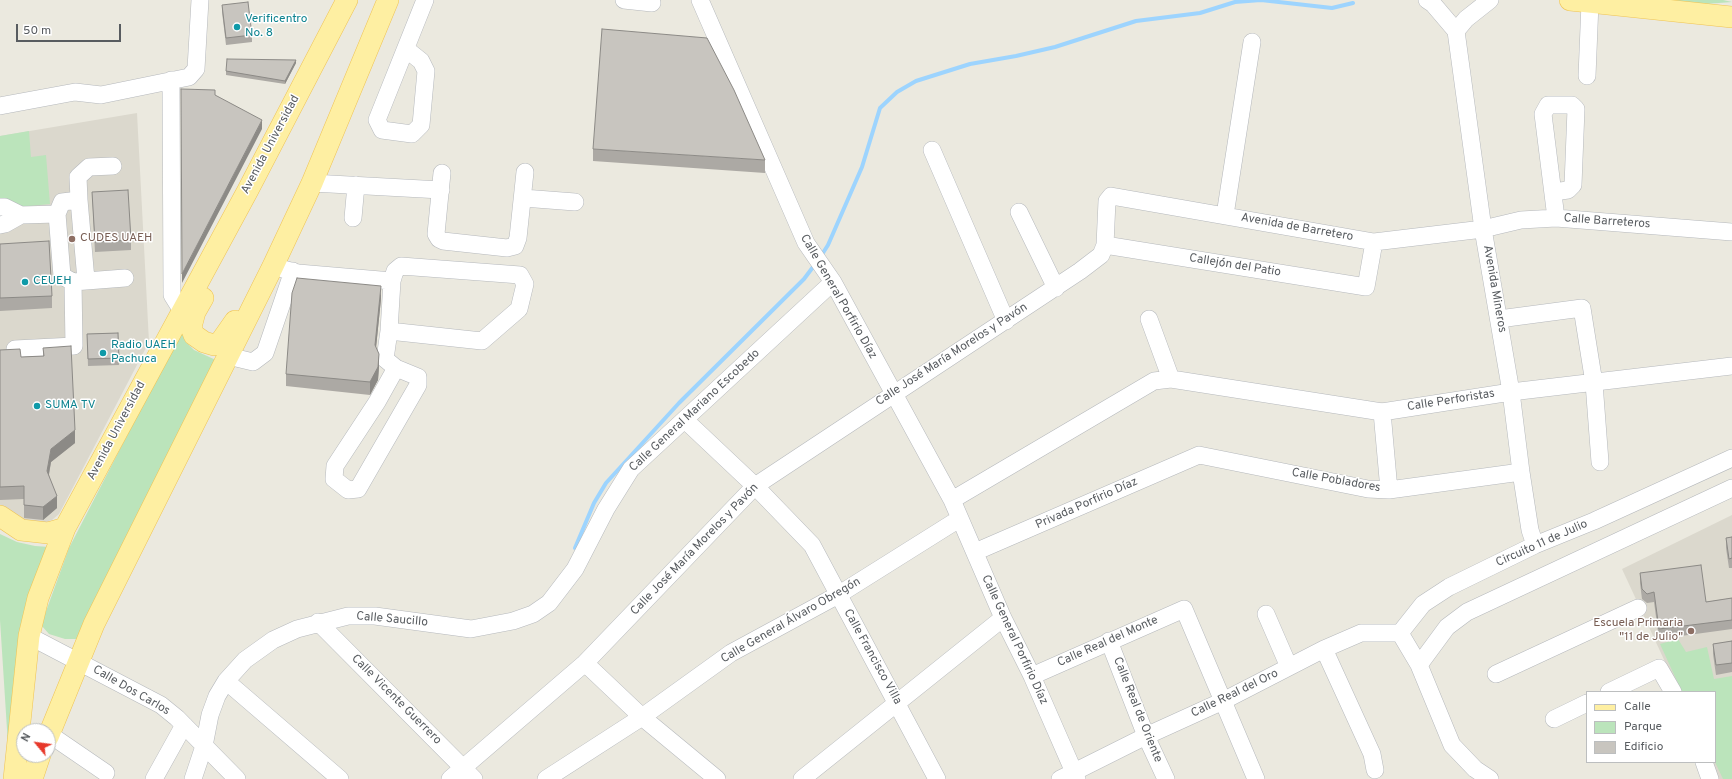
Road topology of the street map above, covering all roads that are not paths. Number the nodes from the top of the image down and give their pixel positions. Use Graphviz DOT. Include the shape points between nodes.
graph roads {
  1 [pos="200,0"];
  2 [pos="347,0"];
  3 [pos="388,0"];
  4 [pos="425,0"];
  5 [pos="624,0"];
  6 [pos="700,0"];
  7 [pos="1426,0"];
  8 [pos="1490,0"];
  9 [pos="1570,0"];
  10 [pos="1590,2"];
  11 [pos="652,3"];
  12 [pos="1732,4"];
  13 [pos="1670,10"];
  14 [pos="1732,17"];
  15 [pos="1456,31"];
  16 [pos="1252,42"];
  17 [pos="406,49"];
  18 [pos="1587,76"];
  19 [pos="171,80"];
  20 [pos="0,106"];
  21 [pos="932,150"];
  22 [pos="113,166"];
  23 [pos="525,172"];
  24 [pos="312,183"];
  25 [pos="356,185"];
  26 [pos="248,190"];
  27 [pos="1553,192"];
  28 [pos="522,198"];
  29 [pos="78,200"];
  30 [pos="575,202"];
  31 [pos="0,207"];
  32 [pos="1019,212"];
  33 [pos="57,214"];
  34 [pos="21,215"];
  35 [pos="1225,215"];
  36 [pos="352,218"];
  37 [pos="1556,218"];
  38 [pos="0,225"];
  39 [pos="1483,229"];
  40 [pos="1732,232"];
  41 [pos="1374,242"];
  42 [pos="1103,250"];
  43 [pos="283,269"];
  44 [pos="125,278"];
  45 [pos="830,278"];
  46 [pos="80,281"];
  47 [pos="392,281"];
  48 [pos="1056,288"];
  49 [pos="182,311"];
  50 [pos="1499,318"];
  51 [pos="1149,319"];
  52 [pos="1006,321"];
  53 [pos="389,331"];
  54 [pos="15,349"];
  55 [pos="228,356"];
  56 [pos="1732,366"];
  57 [pos="396,368"];
  58 [pos="1171,379"];
  59 [pos="1594,383"];
  60 [pos="1511,392"];
  61 [pos="893,394"];
  62 [pos="1382,412"];
  63 [pos="685,420"];
  64 [pos="1199,455"];
  65 [pos="1732,458"];
  66 [pos="1600,462"];
  67 [pos="1520,472"];
  68 [pos="1684,480"];
  69 [pos="755,486"];
  70 [pos="1732,488"];
  71 [pos="1389,490"];
  72 [pos="952,500"];
  73 [pos="1695,505"];
  74 [pos="0,516"];
  75 [pos="958,519"];
  76 [pos="65,528"];
  77 [pos="1535,545"];
  78 [pos="975,552"];
  79 [pos="838,595"];
  80 [pos="1638,608"];
  81 [pos="1266,614"];
  82 [pos="1003,618"];
  83 [pos="513,621"];
  84 [pos="318,622"];
  85 [pos="1400,634"];
  86 [pos="29,636"];
  87 [pos="1109,641"];
  88 [pos="1324,649"];
  89 [pos="79,661"];
  90 [pos="585,663"];
  91 [pos="1419,665"];
  92 [pos="1289,667"];
  93 [pos="1496,674"];
  94 [pos="1032,676"];
  95 [pos="226,681"];
  96 [pos="1611,691"];
  97 [pos="1672,691"];
  98 [pos="1222,701"];
  99 [pos="897,703"];
  100 [pos="1586,703"];
  101 [pos="642,717"];
  102 [pos="1554,718"];
  103 [pos="54,723"];
  104 [pos="184,725"];
  105 [pos="1146,736"];
  106 [pos="56,741"];
  107 [pos="204,746"];
  108 [pos="37,763"];
  109 [pos="1704,763"];
  110 [pos="462,767"];
  111 [pos="1375,770"];
  112 [pos="106,773"];
  113 [pos="1070,776"];
  114 [pos="14,779"];
  115 [pos="32,779"];
  116 [pos="154,779"];
  117 [pos="193,779"];
  118 [pos="237,779"];
  119 [pos="340,779"];
  120 [pos="450,779"];
  121 [pos="474,779"];
  122 [pos="547,779"];
  123 [pos="717,779"];
  124 [pos="802,779"];
  125 [pos="937,779"];
  126 [pos="1166,779"];
  127 [pos="1256,779"];
  128 [pos="1490,779"];
  129 [pos="1710,779"];
  1 -- 19 [label="street" via="196,69 189,77"];
  2 -- 26 [label="main road, Avenida Universidad"];
  3 -- 24 [label="main road"];
  4 -- 17 [label="street"];
  5 -- 11 [label="street"];
  6 -- 45 [label="street, Calle General Porfirio Díaz" via="806,243"];
  7 -- 15 [label="street" via="1433,4"];
  8 -- 15 [label="street" via="1466,19"];
  9 -- 10 [label="main road"];
  10 -- 13 [label="main road"];
  10 -- 18 [label="street"];
  12 -- 13 [label="main road"];
  13 -- 14 [label="main road"];
  15 -- 39 [label="street, Avenida Mineros"];
  16 -- 35 [label="street"];
  17 -- 17 [label="street" via="377,120 382,130 412,134 421,125 426,71 421,61"];
  19 -- 20 [label="street" via="101,95 75,92"];
  19 -- 49 [label="street" via="172,295"];
  21 -- 52 [label="street"];
  22 -- 29 [label="street" via="89,167 78,177"];
  23 -- 28 [label="street"];
  24 -- 25 [label="street"];
  24 -- 43 [label="main road"];
  25 -- 28 [label="street" via="442,181 436,234 439,239 507,248 514,246 518,238"];
  25 -- 36 [label="street"];
  26 -- 43 [label="main road" via="244,218 195,312 191,327 194,335 204,342 214,344 221,341 252,292"];
  26 -- 49 [label="main road, Avenida Universidad"];
  27 -- 27 [label="street" via="1543,114 1548,105 1572,105 1576,108 1573,185 1568,190"];
  27 -- 37 [label="street"];
  28 -- 30 [label="street"];
  29 -- 33 [label="street" via="62,202"];
  29 -- 46 [label="street"];
  31 -- 34 [label="street"];
  32 -- 48 [label="street"];
  33 -- 34 [label="street"];
  33 -- 46 [label="street" via="62,276"];
  34 -- 38 [label="street"];
  35 -- 41 [label="street, Avenida de Barretero"];
  35 -- 42 [label="street, Avenida de Barretero" via="1110,196 1107,201"];
  37 -- 39 [label="street, Calle Barreteros" via="1521,220"];
  37 -- 40 [label="street, Calle Barreteros"];
  39 -- 41 [label="street, Avenida de Barretero"];
  39 -- 50 [label="street, Avenida Mineros"];
  41 -- 42 [label="street, Callejón del Patio" via="1366,287"];
  42 -- 48 [label="street, Calle José María Morelos y Pavón"];
  43 -- 47 [label="street"];
  43 -- 55 [label="main road"];
  43 -- 55 [label="street" via="265,353 253,362"];
  44 -- 46 [label="street"];
  45 -- 61 [label="street, Calle General Porfirio Díaz"];
  45 -- 63 [label="street, Calle General Mariano Escobedo"];
  46 -- 54 [label="street" via="74,346"];
  47 -- 53 [label="street"];
  47 -- 53 [label="street" via="395,271 401,266 520,275 525,284 519,309 482,341"];
  48 -- 52 [label="street, Calle José María Morelos y Pavón"];
  49 -- 76 [label="main road, Avenida Universidad"];
  50 -- 59 [label="street" via="1582,308"];
  50 -- 60 [label="street, Avenida Mineros"];
  51 -- 58 [label="street"];
  52 -- 61 [label="street, Calle José María Morelos y Pavón"];
  53 -- 57 [label="street" via="385,359"];
  55 -- 89 [label="main road" via="98,616"];
  56 -- 59 [label="street, Calle Perforistas"];
  57 -- 57 [label="street" via="336,466 334,479 348,490 358,489 418,385 418,377"];
  58 -- 62 [label="street, Calle Perforistas"];
  58 -- 72 [label="street" via="1154,381"];
  59 -- 60 [label="street, Calle Perforistas"];
  59 -- 66 [label="street"];
  60 -- 62 [label="street, Calle Perforistas"];
  60 -- 67 [label="street, Avenida Mineros"];
  61 -- 69 [label="street, Calle José María Morelos y Pavón"];
  61 -- 72 [label="street, Calle General Porfirio Díaz"];
  62 -- 71 [label="street"];
  63 -- 69 [label="street, Calle Francisco Villa"];
  63 -- 83 [label="street, Calle General Mariano Escobedo" via="631,469 575,569 549,603 533,614"];
  64 -- 71 [label="street, Calle Pobladores" via="1368,489"];
  64 -- 78 [label="street, Privada Porfirio Díaz"];
  65 -- 68 [label="street, Circuito 11 de Julio"];
  67 -- 71 [label="street, Calle Pobladores"];
  67 -- 77 [label="street, Avenida Mineros"];
  68 -- 73 [label="street"];
  68 -- 77 [label="street, Circuito 11 de Julio"];
  69 -- 79 [label="street, Calle Francisco Villa" via="812,545"];
  69 -- 90 [label="street, Calle José María Morelos y Pavón"];
  70 -- 73 [label="street"];
  72 -- 75 [label="street, Calle General Porfirio Díaz"];
  73 -- 91 [label="street" via="1468,612 1447,627"];
  74 -- 76 [label="main road" via="21,530 48,533"];
  75 -- 78 [label="street, Calle General Porfirio Díaz"];
  75 -- 79 [label="street, Calle General Álvaro Obregón"];
  76 -- 86 [label="main road, Avenida Universidad" via="38,598"];
  77 -- 85 [label="street, Circuito 11 de Julio" via="1449,587 1423,604"];
  78 -- 82 [label="street, Calle General Porfirio Díaz"];
  79 -- 99 [label="street, Calle Francisco Villa"];
  79 -- 101 [label="street, Calle General Álvaro Obregón" via="731,653"];
  80 -- 93 [label="street"];
  81 -- 92 [label="street"];
  82 -- 94 [label="street, Calle General Porfirio Díaz"];
  82 -- 99 [label="street"];
  83 -- 84 [label="street, Calle Saucillo" via="471,629 375,616 348,616"];
  84 -- 95 [label="street, Calle Saucillo" via="273,640 245,660"];
  84 -- 110 [label="street, Calle Vicente Guerrero"];
  85 -- 88 [label="street, Calle Real del Oro" via="1361,634"];
  85 -- 91 [label="street"];
  86 -- 89 [label="street, Calle Dos Carlos"];
  86 -- 114 [label="main road, Avenida Universidad"];
  87 -- 94 [label="street, Calle Real del Monte"];
  87 -- 98 [label="street, Calle Real del Monte" via="1184,609"];
  87 -- 105 [label="street, Calle Real de Oriente"];
  88 -- 92 [label="street, Calle Real del Oro"];
  88 -- 111 [label="street" via="1372,754"];
  89 -- 103 [label="main road"];
  89 -- 104 [label="street, Calle Dos Carlos" via="161,705"];
  90 -- 101 [label="street"];
  90 -- 110 [label="street, Calle José María Morelos y Pavón"];
  91 -- 128 [label="street" via="1452,745 1475,769"];
  92 -- 98 [label="street, Calle Real del Oro"];
  94 -- 113 [label="street, Calle General Porfirio Díaz"];
  95 -- 107 [label="street, Calle Saucillo" via="210,715"];
  95 -- 119 [label="street"];
  96 -- 97 [label="street" via="1659,668"];
  98 -- 105 [label="street, Calle Real del Oro"];
  98 -- 127 [label="street"];
  99 -- 124 [label="street"];
  99 -- 125 [label="street, Calle Francisco Villa"];
  100 -- 102 [label="street"];
  101 -- 122 [label="street, Calle General Álvaro Obregón"];
  101 -- 123 [label="street"];
  104 -- 107 [label="street, Calle Dos Carlos"];
  104 -- 116 [label="street"];
  105 -- 113 [label="street, Calle Real del Oro"];
  105 -- 126 [label="street, Calle Real de Oriente"];
  106 -- 112 [label="street"];
  107 -- 117 [label="street, Calle Saucillo"];
  107 -- 118 [label="street, Calle Dos Carlos"];
  108 -- 115 [label="main road"];
  109 -- 129 [label="street"];
  110 -- 120 [label="street, Calle José María Morelos y Pavón"];
  110 -- 121 [label="street, Calle Vicente Guerrero"];
}
